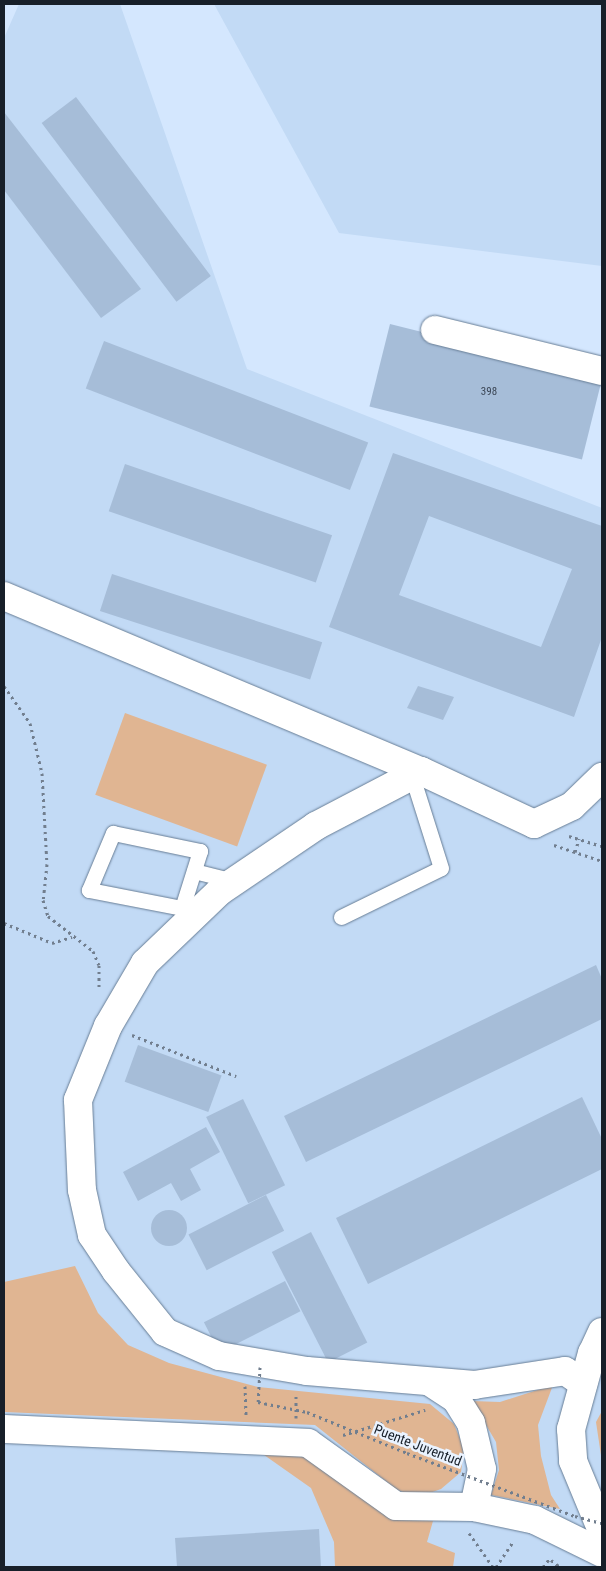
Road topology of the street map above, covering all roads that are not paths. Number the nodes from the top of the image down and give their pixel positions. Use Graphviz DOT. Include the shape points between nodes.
graph roads {
  1 [pos="435,330"];
  2 [pos="602,371"];
  3 [pos="4,596"];
  4 [pos="416,773"];
  5 [pos="602,777"];
  6 [pos="194,870"];
  7 [pos="234,881"];
  8 [pos="341,917"];
  9 [pos="599,1343"];
  10 [pos="430,1382"];
  11 [pos="582,1383"];
  12 [pos="4,1429"];
  13 [pos="462,1507"];
  14 [pos="602,1531"];
  15 [pos="602,1553"];
  1 -- 2 [label="street"];
  3 -- 4 [label="street"];
  4 -- 5 [label="street" via="534,824 572,806"];
  4 -- 7 [label="street" via="316,826"];
  4 -- 8 [label="lane" via="441,868"];
  6 -- 6 [label="lane" via="182,908 89,890 113,833 200,852"];
  6 -- 7 [label="lane"];
  7 -- 10 [label="street" via="145,963 108,1026 78,1100 82,1190 92,1235 165,1332 219,1356 251,1363"];
  9 -- 11 [label="street"];
  10 -- 11 [label="street" via="474,1385 565,1371"];
  10 -- 13 [label="street" via="456,1399 471,1422 482,1469"];
  11 -- 14 [label="street" via="571,1429 573,1461"];
  12 -- 13 [label="street" via="302,1442 396,1506"];
  13 -- 15 [label="street" via="535,1520"];
}
